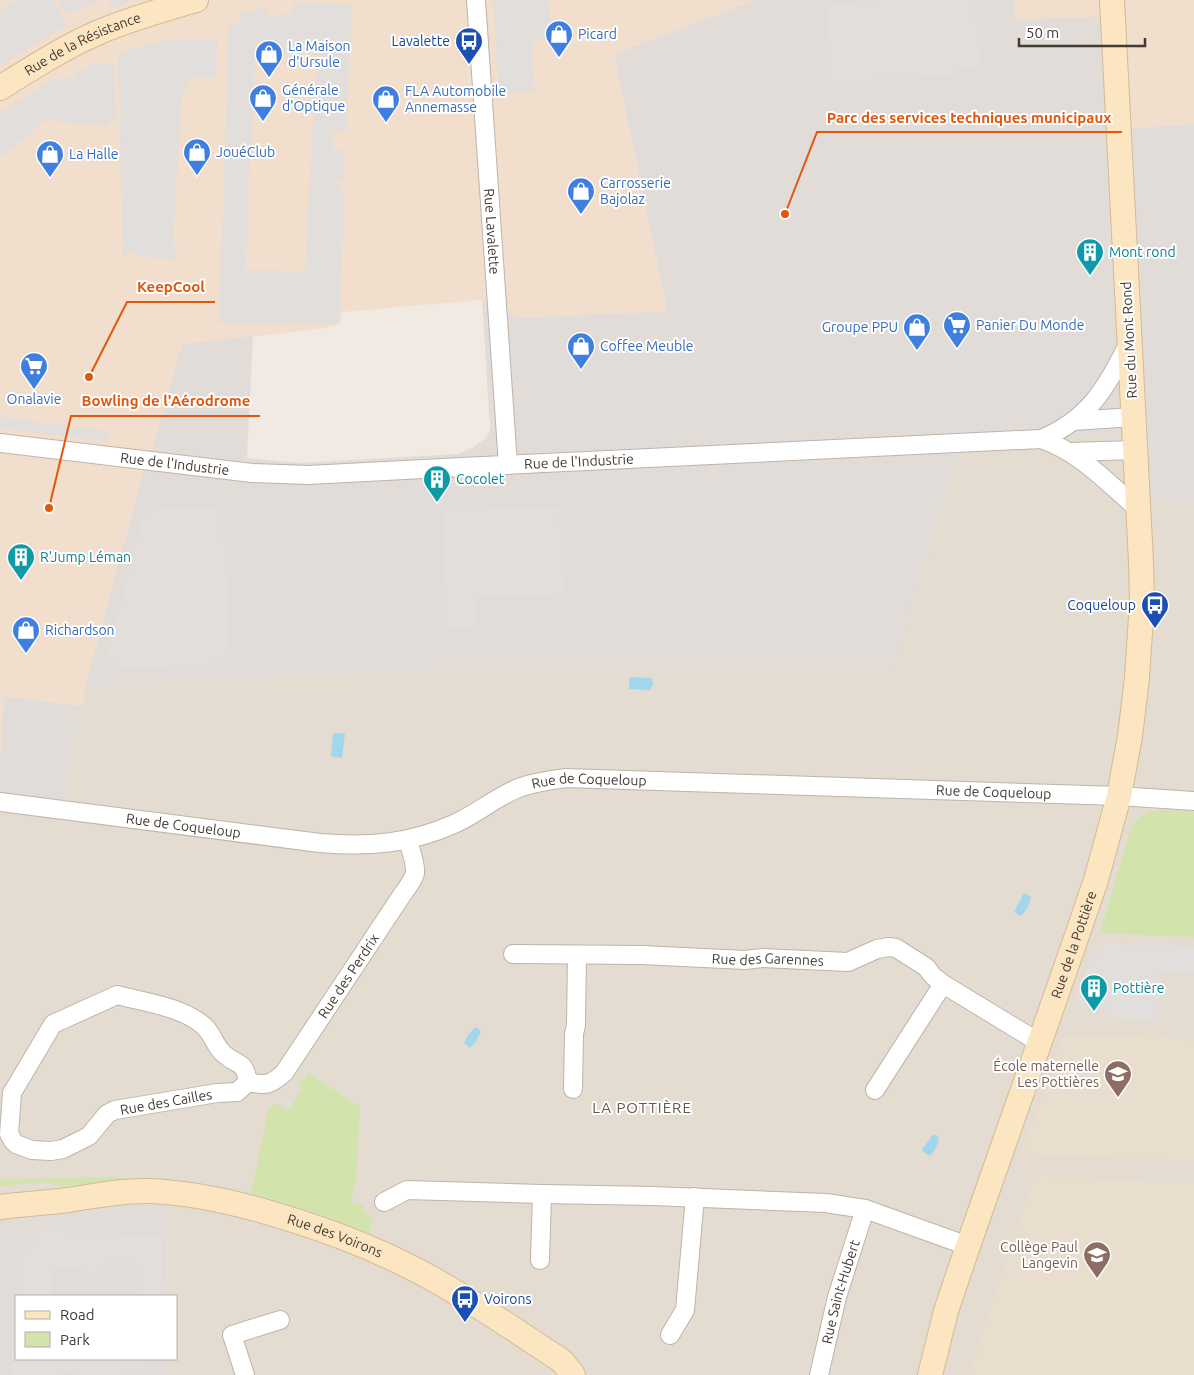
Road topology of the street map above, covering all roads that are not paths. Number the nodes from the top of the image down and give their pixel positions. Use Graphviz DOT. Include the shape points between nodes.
graph roads {
  1 [pos="196,0"];
  2 [pos="476,0"];
  3 [pos="1112,0"];
  4 [pos="0,88"];
  5 [pos="1129,342"];
  6 [pos="1134,416"];
  7 [pos="1073,421"];
  8 [pos="1041,439"];
  9 [pos="0,442"];
  10 [pos="1136,450"];
  11 [pos="1070,452"];
  12 [pos="508,465"];
  13 [pos="1139,505"];
  14 [pos="1119,796"];
  15 [pos="1194,801"];
  16 [pos="0,802"];
  17 [pos="408,840"];
  18 [pos="513,954"];
  19 [pos="577,955"];
  20 [pos="942,984"];
  21 [pos="1040,1043"];
  22 [pos="248,1082"];
  23 [pos="573,1089"];
  24 [pos="875,1090"];
  25 [pos="542,1194"];
  26 [pos="695,1197"];
  27 [pos="66,1200"];
  28 [pos="384,1202"];
  29 [pos="0,1207"];
  30 [pos="865,1209"];
  31 [pos="968,1246"];
  32 [pos="540,1260"];
  33 [pos="280,1320"];
  34 [pos="670,1335"];
  35 [pos="245,1375"];
  36 [pos="555,1375"];
  37 [pos="573,1375"];
  38 [pos="819,1375"];
  39 [pos="930,1375"];
  1 -- 4 [label="street, Rue de la Résistance" via="96,33"];
  2 -- 12 [label="street, Rue Lavalette"];
  3 -- 5 [label="street, Rue du Mont Rond"];
  5 -- 6 [label="street, Rue du Mont Rond"];
  5 -- 7 [label="street, Rue de l'Industrie" via="1103,391"];
  6 -- 7 [label="street, Rue de l'Industrie"];
  6 -- 10 [label="street, Rue du Mont Rond"];
  7 -- 8 [label="street, Rue de l'Industrie"];
  8 -- 11 [label="street, Rue de l'Industrie"];
  8 -- 12 [label="street, Rue de l'Industrie"];
  9 -- 12 [label="street, Rue de l'Industrie" via="252,474 308,475"];
  10 -- 11 [label="street, Rue de l'Industrie"];
  10 -- 13 [label="street, Rue du Mont Rond"];
  11 -- 13 [label="street, Rue de l'Industrie"];
  13 -- 14 [label="street, Rue de la Pottière" via="1142,602 1139,650 1132,721"];
  14 -- 15 [label="street, Rue de Coqueloup"];
  14 -- 17 [label="street, Rue de Coqueloup" via="566,778 521,787 454,824"];
  14 -- 21 [label="street, Rue de la Pottière" via="1096,880"];
  16 -- 17 [label="street, Rue de Coqueloup" via="320,843 378,845"];
  17 -- 22 [label="street, Rue des Perdrix" via="414,860 412,879 284,1072 271,1084"];
  18 -- 19 [label="street, Rue des Garennes"];
  19 -- 20 [label="street, Rue des Garennes" via="848,962 889,947 926,967"];
  19 -- 23 [label="street"];
  20 -- 21 [label="street, Rue des Garennes"];
  20 -- 24 [label="street"];
  21 -- 31 [label="street, Rue de la Pottière"];
  22 -- 22 [label="street, Rue des Cailles" via="237,1092 114,1110 89,1136 63,1149 32,1150 16,1144 9,1134 12,1093 53,1024 117,995 182,1011 202,1024 220,1051 242,1065"];
  25 -- 26 [label="street"];
  25 -- 28 [label="street" via="406,1190"];
  25 -- 32 [label="street"];
  26 -- 30 [label="street" via="826,1203"];
  26 -- 34 [label="street" via="685,1310"];
  27 -- 29 [label="street, Rue des Voirons"];
  27 -- 36 [label="street, Rue des Voirons" via="198,1212 248,1221 351,1255 425,1292"];
  27 -- 37 [label="street, Rue des Voirons" via="126,1191 175,1194 252,1207 310,1225 368,1246 453,1290 562,1361"];
  30 -- 31 [label="street"];
  30 -- 38 [label="street, Rue Saint-Hubert" via="837,1297"];
  31 -- 39 [label="street, Rue de la Pottière"];
  33 -- 35 [label="street" via="232,1335"];
}
